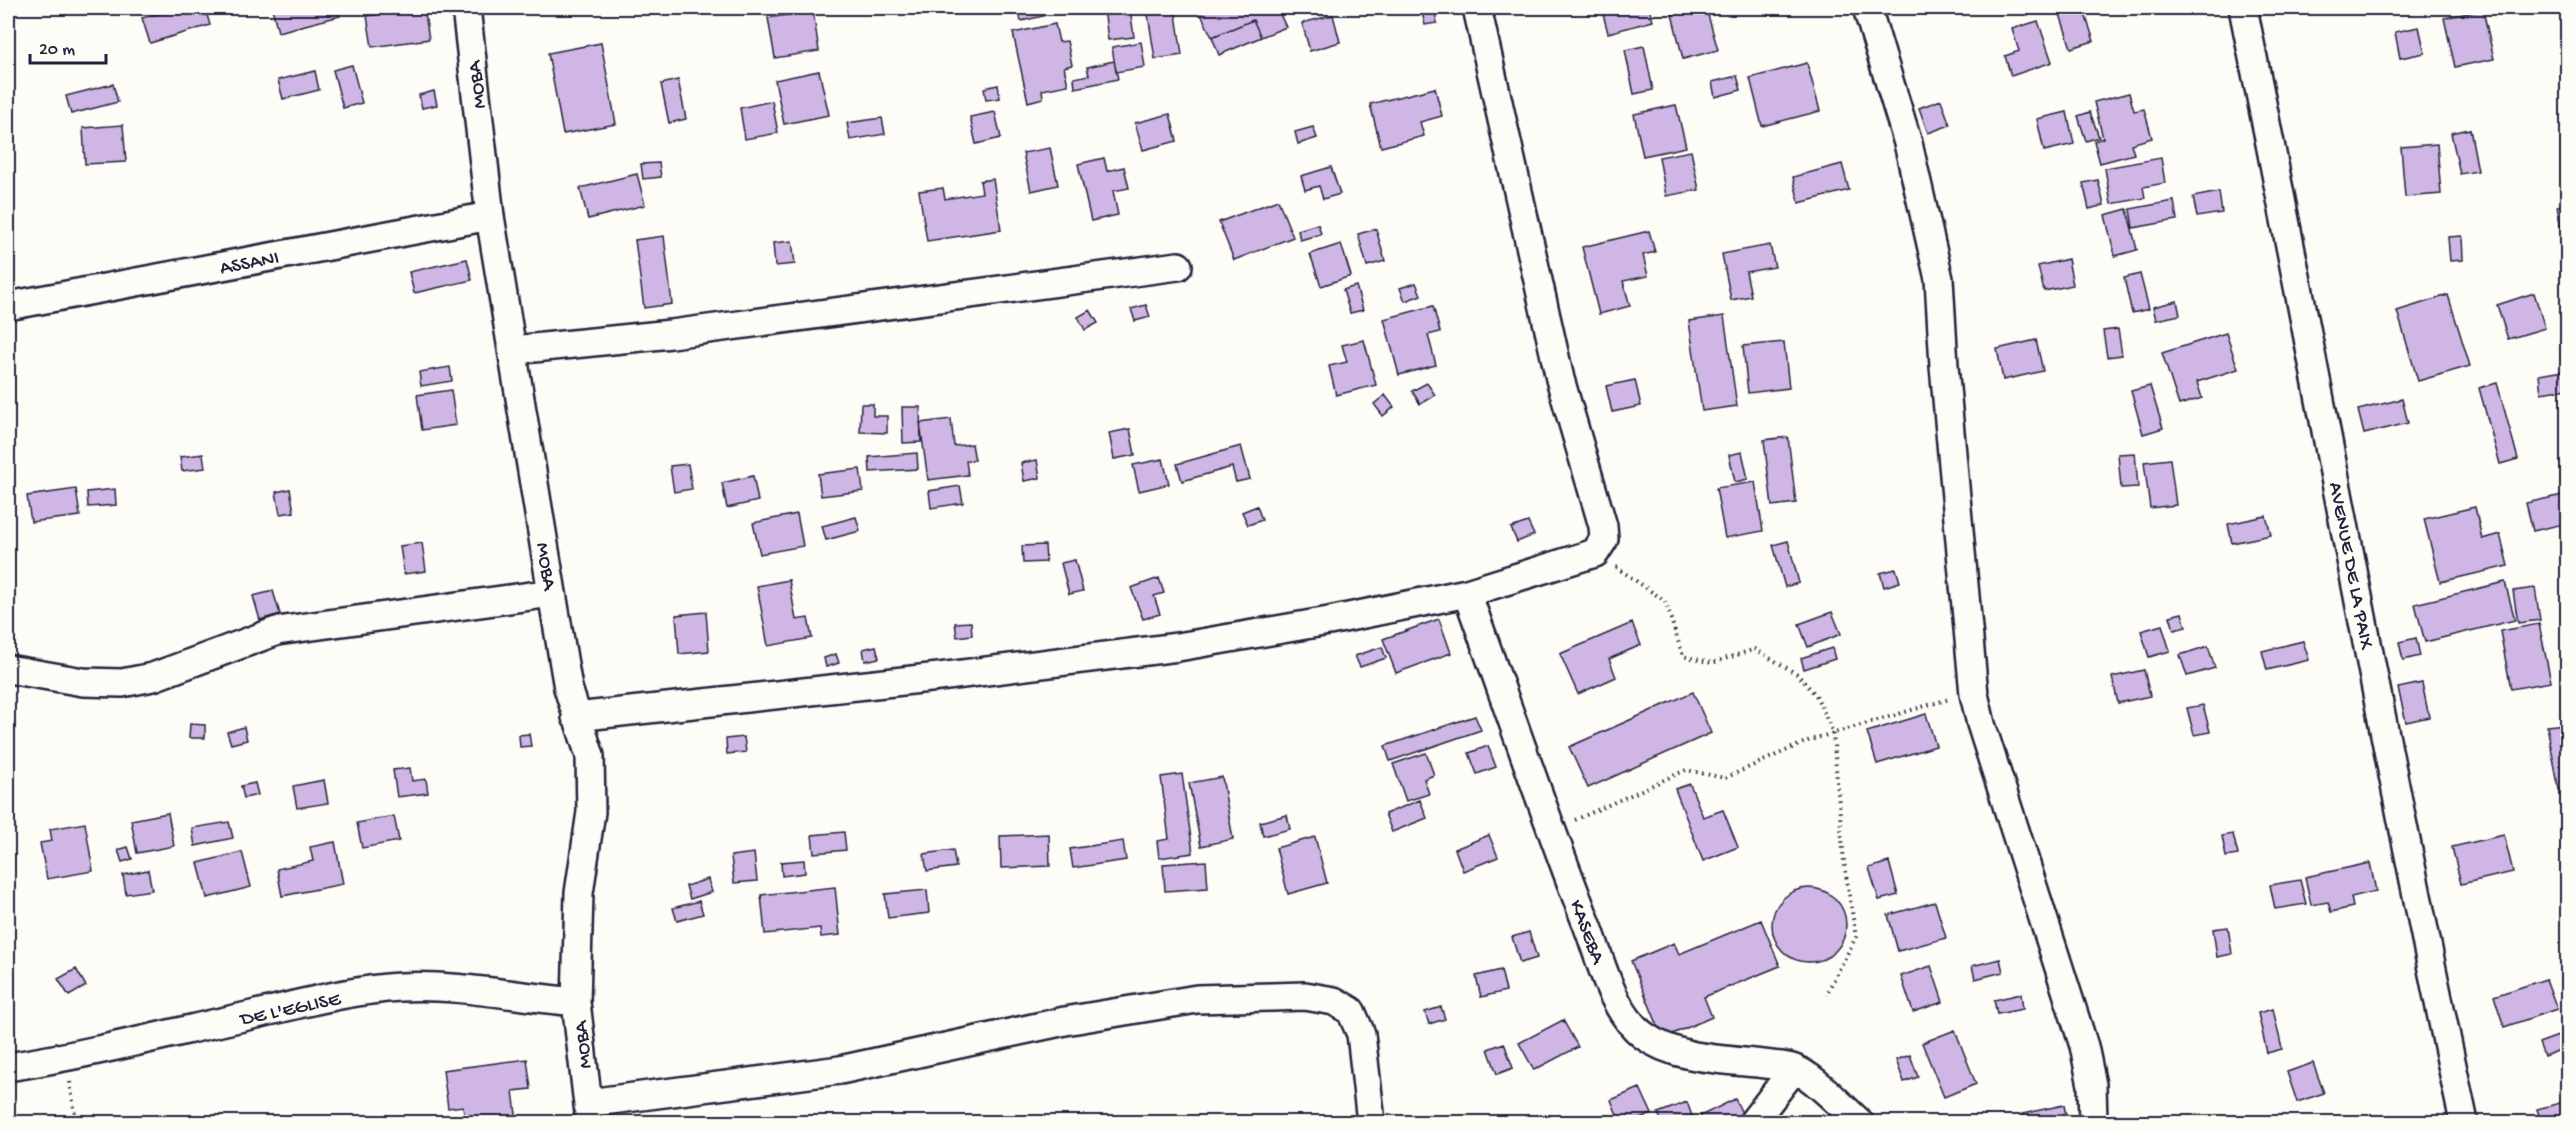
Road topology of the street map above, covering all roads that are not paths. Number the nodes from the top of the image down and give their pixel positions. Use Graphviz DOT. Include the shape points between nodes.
graph roads {
  1 [pos="466,8"];
  2 [pos="1477,8"];
  3 [pos="1867,8"];
  4 [pos="2243,8"];
  5 [pos="490,216"];
  6 [pos="1178,266"];
  7 [pos="8,306"];
  8 [pos="514,350"];
  9 [pos="552,593"];
  10 [pos="1467,593"];
  11 [pos="8,669"];
  12 [pos="576,717"];
  13 [pos="576,1002"];
  14 [pos="8,1067"];
  15 [pos="1794,1069"];
  16 [pos="589,1113"];
  17 [pos="1371,1122"];
  18 [pos="1753,1122"];
  19 [pos="1859,1122"];
  20 [pos="2093,1122"];
  21 [pos="2464,1122"];
  1 -- 5 [label="street, MOBA"];
  2 -- 10 [label="street" via="1560,379 1604,539 1595,553"];
  3 -- 20 [label="street" via="1908,143 1939,279 1974,694 2084,1046 2092,1085"];
  4 -- 21 [label="street, AVENUE DE LA PAIX" via="2408,861"];
  5 -- 7 [label="street, ASSANI"];
  5 -- 8 [label="street, MOBA"];
  6 -- 8 [label="street" via="671,334"];
  8 -- 9 [label="street, MOBA"];
  9 -- 11 [label="street" via="277,631 153,677 122,683 83,682"];
  9 -- 12 [label="street, MOBA"];
  10 -- 12 [label="street" via="1178,647"];
  10 -- 15 [label="street, KASEBA" via="1552,830 1616,999 1628,1019 1641,1034 1681,1052"];
  12 -- 13 [label="street, MOBA" via="590,756 592,775 591,812 579,893"];
  13 -- 14 [label="street, DE L'EGLISE" via="462,988 399,987 336,995"];
  13 -- 16 [label="street, MOBA"];
  15 -- 18 [label="street"];
  15 -- 19 [label="street, KASEBA" via="1826,1091"];
  16 -- 17 [label="street" via="840,1070 1065,1021 1197,999 1305,996 1334,1001 1351,1011 1361,1034"];
}
